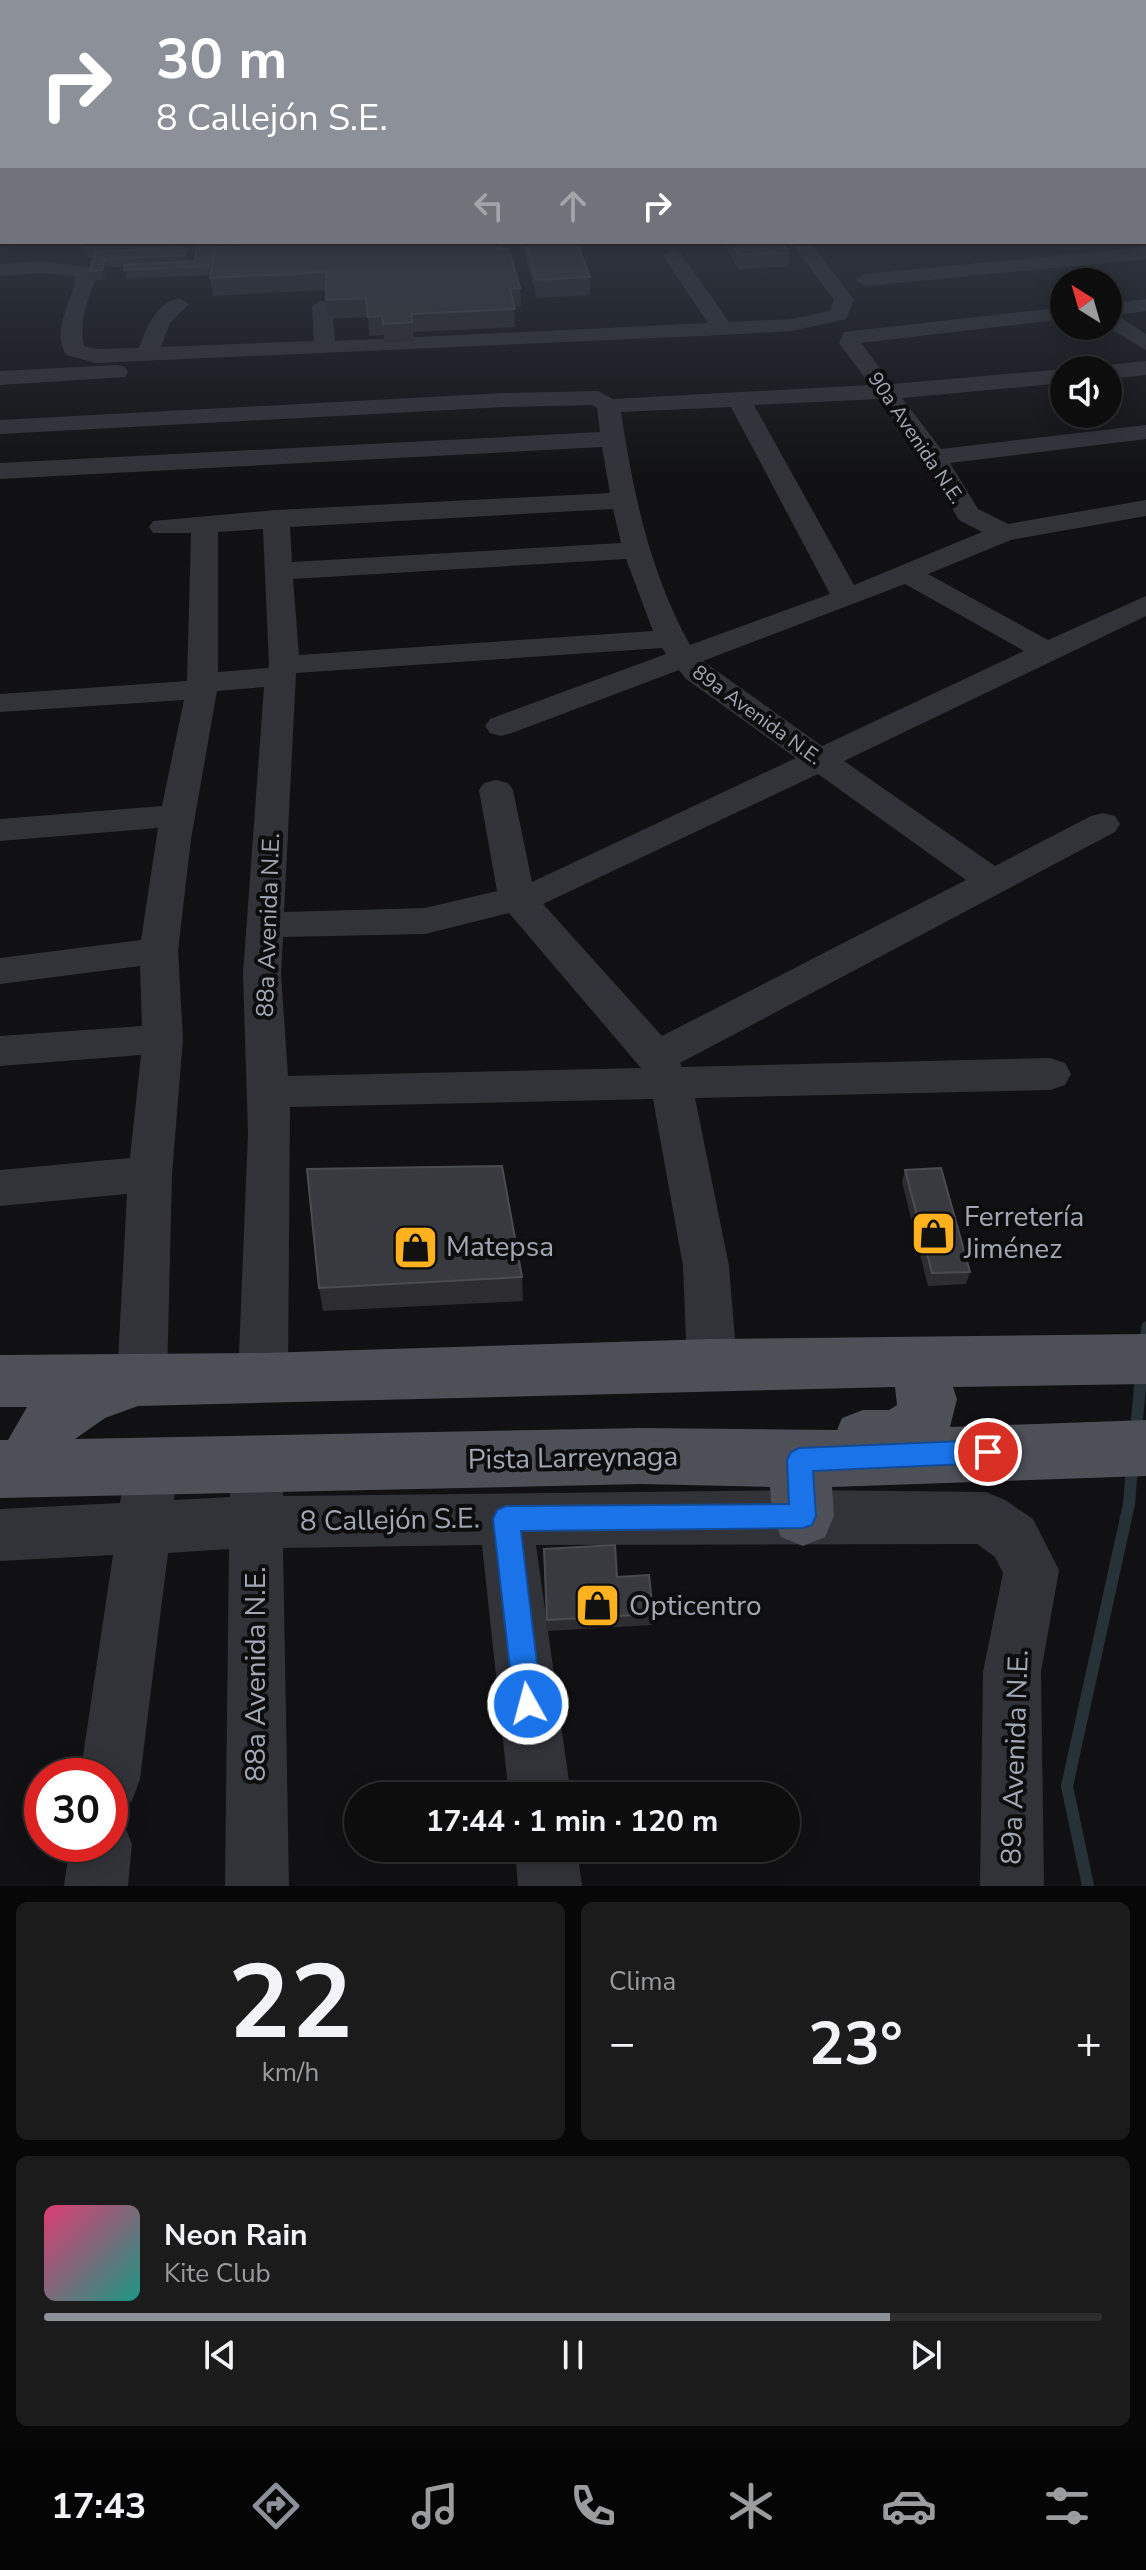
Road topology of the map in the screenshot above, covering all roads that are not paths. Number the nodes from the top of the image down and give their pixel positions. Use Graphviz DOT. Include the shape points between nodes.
graph roads {
  1 [pos="75,307"];
  2 [pos="175,307"];
  3 [pos="322,307"];
  4 [pos="708,307"];
  5 [pos="842,307"];
  6 [pos="1050,314"];
  7 [pos="1122,328"];
  8 [pos="723,329"];
  9 [pos="1146,344"];
  10 [pos="325,348"];
  11 [pos="148,354"];
  12 [pos="462,355"];
  13 [pos="1146,368"];
  14 [pos="1122,371"];
  15 [pos="1050,377"];
  16 [pos="0,378"];
  17 [pos="885,391"];
  18 [pos="739,399"];
  19 [pos="597,401"];
  20 [pos="0,427"];
  21 [pos="1146,432"];
  22 [pos="612,439"];
  23 [pos="934,457"];
  24 [pos="0,471"];
  25 [pos="626,500"];
  26 [pos="1146,508"];
  27 [pos="276,518"];
  28 [pos="205,524"];
  29 [pos="162,527"];
  30 [pos="1004,533"];
  31 [pos="637,550"];
  32 [pos="279,571"];
  33 [pos="907,574"];
  34 [pos="846,597"];
  35 [pos="1146,605"];
  36 [pos="676,649"];
  37 [pos="1048,652"];
  38 [pos="282,670"];
  39 [pos="202,686"];
  40 [pos="0,703"];
  41 [pos="501,726"];
  42 [pos="819,761"];
  43 [pos="496,790"];
  44 [pos="177,816"];
  45 [pos="1103,824"];
  46 [pos="0,830"];
  47 [pos="992,881"];
  48 [pos="517,898"];
  49 [pos="265,925"];
  50 [pos="159,951"];
  51 [pos="0,971"];
  52 [pos="163,1039"];
  53 [pos="0,1051"];
  54 [pos="662,1070"];
  55 [pos="1050,1074"];
  56 [pos="268,1092"];
  57 [pos="150,1174"];
  58 [pos="0,1188"];
  59 [pos="1146,1359"];
  60 [pos="915,1361"];
  61 [pos="712,1364"];
  62 [pos="263,1379"];
  63 [pos="142,1380"];
  64 [pos="0,1381"];
  65 [pos="1119,1449"];
  66 [pos="642,1456"];
  67 [pos="256,1463"];
  68 [pos="152,1465"];
  69 [pos="13,1468"];
  70 [pos="801,1488"];
  71 [pos="506,1519"];
  72 [pos="255,1522"];
  73 [pos="144,1527"];
  74 [pos="0,1535"];
  75 [pos="1014,1538"];
  76 [pos="113,1758"];
  77 [pos="538,1782"];
  78 [pos="99,1862"];
  79 [pos="547,1862"];
  80 [pos="96,1886"];
  81 [pos="257,1886"];
  82 [pos="550,1886"];
  83 [pos="1012,1886"];
  1 -- 11 [label="street" via="69,335 74,350 96,356"];
  2 -- 11 [label="street" via="160,320"];
  3 -- 10 [label="street"];
  4 -- 8 [label="street"];
  5 -- 8 [label="street" via="839,315 792,325"];
  6 -- 17 [label="street, 90a Avenida N.E." via="895,324 852,337 850,343"];
  7 -- 9 [label="street"];
  8 -- 10 [label="street"];
  10 -- 11 [label="street"];
  12 -- 16 [label="street"];
  13 -- 14 [label="street"];
  15 -- 17 [label="street"];
  17 -- 18 [label="street"];
  17 -- 23 [label="street, 90a Avenida N.E."];
  18 -- 19 [label="street"];
  18 -- 34 [label="street"];
  19 -- 20 [label="street"];
  19 -- 22 [label="street"];
  21 -- 23 [label="street"];
  22 -- 24 [label="street"];
  22 -- 25 [label="street"];
  23 -- 30 [label="street, 90a Avenida N.E." via="968,514"];
  25 -- 27 [label="street"];
  25 -- 31 [label="street"];
  26 -- 30 [label="street"];
  27 -- 28 [label="street"];
  27 -- 32 [label="street, 88a Avenida N.E."];
  28 -- 29 [label="street"];
  28 -- 39 [label="street"];
  30 -- 33 [label="street"];
  31 -- 32 [label="street"];
  31 -- 36 [label="street"];
  32 -- 38 [label="street, 88a Avenida N.E."];
  33 -- 34 [label="street"];
  33 -- 37 [label="street"];
  34 -- 36 [label="street"];
  35 -- 37 [label="street"];
  36 -- 38 [label="street"];
  36 -- 41 [label="street"];
  36 -- 42 [label="street, 89a Avenida N.E." via="697,673"];
  37 -- 42 [label="street"];
  38 -- 39 [label="street"];
  38 -- 49 [label="street, 88a Avenida N.E."];
  39 -- 40 [label="street"];
  39 -- 44 [label="street"];
  42 -- 47 [label="street, 89a Avenida N.E."];
  42 -- 48 [label="street" via="539,893"];
  43 -- 48 [label="street"];
  44 -- 46 [label="street"];
  44 -- 50 [label="street"];
  45 -- 47 [label="street"];
  47 -- 54 [label="street"];
  48 -- 49 [label="street" via="425,921"];
  48 -- 54 [label="street"];
  49 -- 56 [label="street, 88a Avenida N.E."];
  50 -- 51 [label="street"];
  50 -- 52 [label="street"];
  52 -- 53 [label="street"];
  52 -- 57 [label="street"];
  54 -- 55 [label="street"];
  54 -- 56 [label="street"];
  54 -- 61 [label="street" via="677,1105 706,1266"];
  56 -- 62 [label="street, 88a Avenida N.E."];
  57 -- 58 [label="street"];
  57 -- 63 [label="street"];
  59 -- 60 [label="main road"];
  60 -- 61 [label="main road"];
  60 -- 66 [label="main road" via="928,1399 923,1422 896,1437 677,1444"];
  61 -- 62 [label="main road"];
  62 -- 63 [label="main road"];
  63 -- 64 [label="main road"];
  63 -- 69 [label="main road" via="84,1397 51,1418"];
  65 -- 70 [label="main road, Pista Larreynaga"];
  66 -- 67 [label="main road, Pista Larreynaga"];
  66 -- 70 [label="main road, Pista Larreynaga"];
  67 -- 68 [label="main road, Pista Larreynaga"];
  67 -- 72 [label="street, 88a Avenida N.E."];
  68 -- 69 [label="main road, Pista Larreynaga"];
  68 -- 73 [label="street"];
  70 -- 71 [label="street, 8 Callejón S.E."];
  70 -- 75 [label="street, 8 Callejón S.E." via="986,1518"];
  71 -- 72 [label="street, 8 Callejón S.E."];
  71 -- 77 [label="street"];
  72 -- 73 [label="street, 8 Callejón S.E."];
  72 -- 81 [label="street, 88a Avenida N.E."];
  73 -- 74 [label="street, 8 Callejón S.E."];
  73 -- 76 [label="street"];
  75 -- 83 [label="street, 89a Avenida N.E." via="1031,1570 1012,1672"];
  78 -- 80 [label="street"];
  79 -- 82 [label="street"];
}
